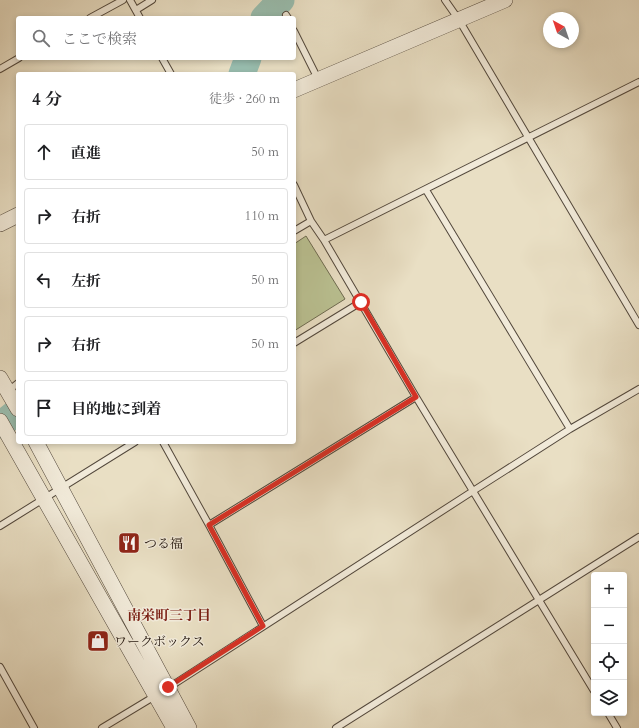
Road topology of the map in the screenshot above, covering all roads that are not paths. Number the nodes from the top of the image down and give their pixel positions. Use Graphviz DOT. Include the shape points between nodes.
graph roads {
  1 [pos="123,0"];
  2 [pos="130,0"];
  3 [pos="152,0"];
  4 [pos="445,0"];
  5 [pos="505,0"];
  6 [pos="136,10"];
  7 [pos="94,16"];
  8 [pos="139,16"];
  9 [pos="459,20"];
  10 [pos="296,35"];
  11 [pos="16,60"];
  12 [pos="163,60"];
  13 [pos="0,69"];
  14 [pos="170,72"];
  15 [pos="318,80"];
  16 [pos="639,82"];
  17 [pos="296,89"];
  18 [pos="528,137"];
  19 [pos="296,189"];
  20 [pos="426,190"];
  21 [pos="16,216"];
  22 [pos="311,222"];
  23 [pos="0,224"];
  24 [pos="296,230"];
  25 [pos="324,240"];
  26 [pos="361,302"];
  27 [pos="639,325"];
  28 [pos="296,342"];
  29 [pos="0,378"];
  30 [pos="12,389"];
  31 [pos="639,389"];
  32 [pos="416,397"];
  33 [pos="16,402"];
  34 [pos="0,421"];
  35 [pos="570,429"];
  36 [pos="37,444"];
  37 [pos="132,444"];
  38 [pos="164,444"];
  39 [pos="61,488"];
  40 [pos="473,491"];
  41 [pos="45,499"];
  42 [pos="209,525"];
  43 [pos="0,526"];
  44 [pos="639,537"];
  45 [pos="539,600"];
  46 [pos="263,626"];
  47 [pos="0,667"];
  48 [pos="591,685"];
  49 [pos="162,692"];
  50 [pos="610,716"];
  51 [pos="34,728"];
  52 [pos="102,728"];
  53 [pos="174,728"];
  54 [pos="189,728"];
  55 [pos="336,728"];
  56 [pos="617,728"];
  1 -- 7 [label="lane"];
  2 -- 6 [label="lane"];
  3 -- 6 [label="lane"];
  4 -- 9 [label="lane"];
  5 -- 9 [label="street"];
  6 -- 8 [label="lane"];
  9 -- 15 [label="street"];
  9 -- 18 [label="lane"];
  10 -- 15 [label="lane"];
  11 -- 13 [label="lane"];
  12 -- 14 [label="lane"];
  15 -- 17 [label="street"];
  16 -- 18 [label="lane"];
  18 -- 20 [label="lane"];
  18 -- 27 [label="lane"];
  19 -- 22 [label="lane"];
  20 -- 25 [label="lane"];
  20 -- 35 [label="lane"];
  21 -- 23 [label="street"];
  22 -- 24 [label="lane"];
  22 -- 25 [label="lane"];
  25 -- 26 [label="lane"];
  26 -- 28 [label="lane"];
  26 -- 32 [label="lane"];
  29 -- 30 [label="street"];
  30 -- 33 [label="street"];
  31 -- 35 [label="lane"];
  32 -- 40 [label="lane"];
  32 -- 42 [label="lane"];
  34 -- 41 [label="street"];
  35 -- 40 [label="lane"];
  36 -- 39 [label="street"];
  37 -- 39 [label="lane"];
  38 -- 42 [label="lane"];
  39 -- 41 [label="lane"];
  39 -- 49 [label="street"];
  40 -- 45 [label="lane"];
  40 -- 46 [label="lane"];
  41 -- 43 [label="lane"];
  41 -- 49 [label="street"];
  42 -- 46 [label="lane"];
  44 -- 45 [label="lane"];
  45 -- 48 [label="lane"];
  45 -- 55 [label="lane"];
  46 -- 49 [label="lane"];
  47 -- 51 [label="lane"];
  49 -- 52 [label="lane"];
  49 -- 53 [label="street"];
  49 -- 54 [label="street"];
  50 -- 56 [label="lane"];
}
